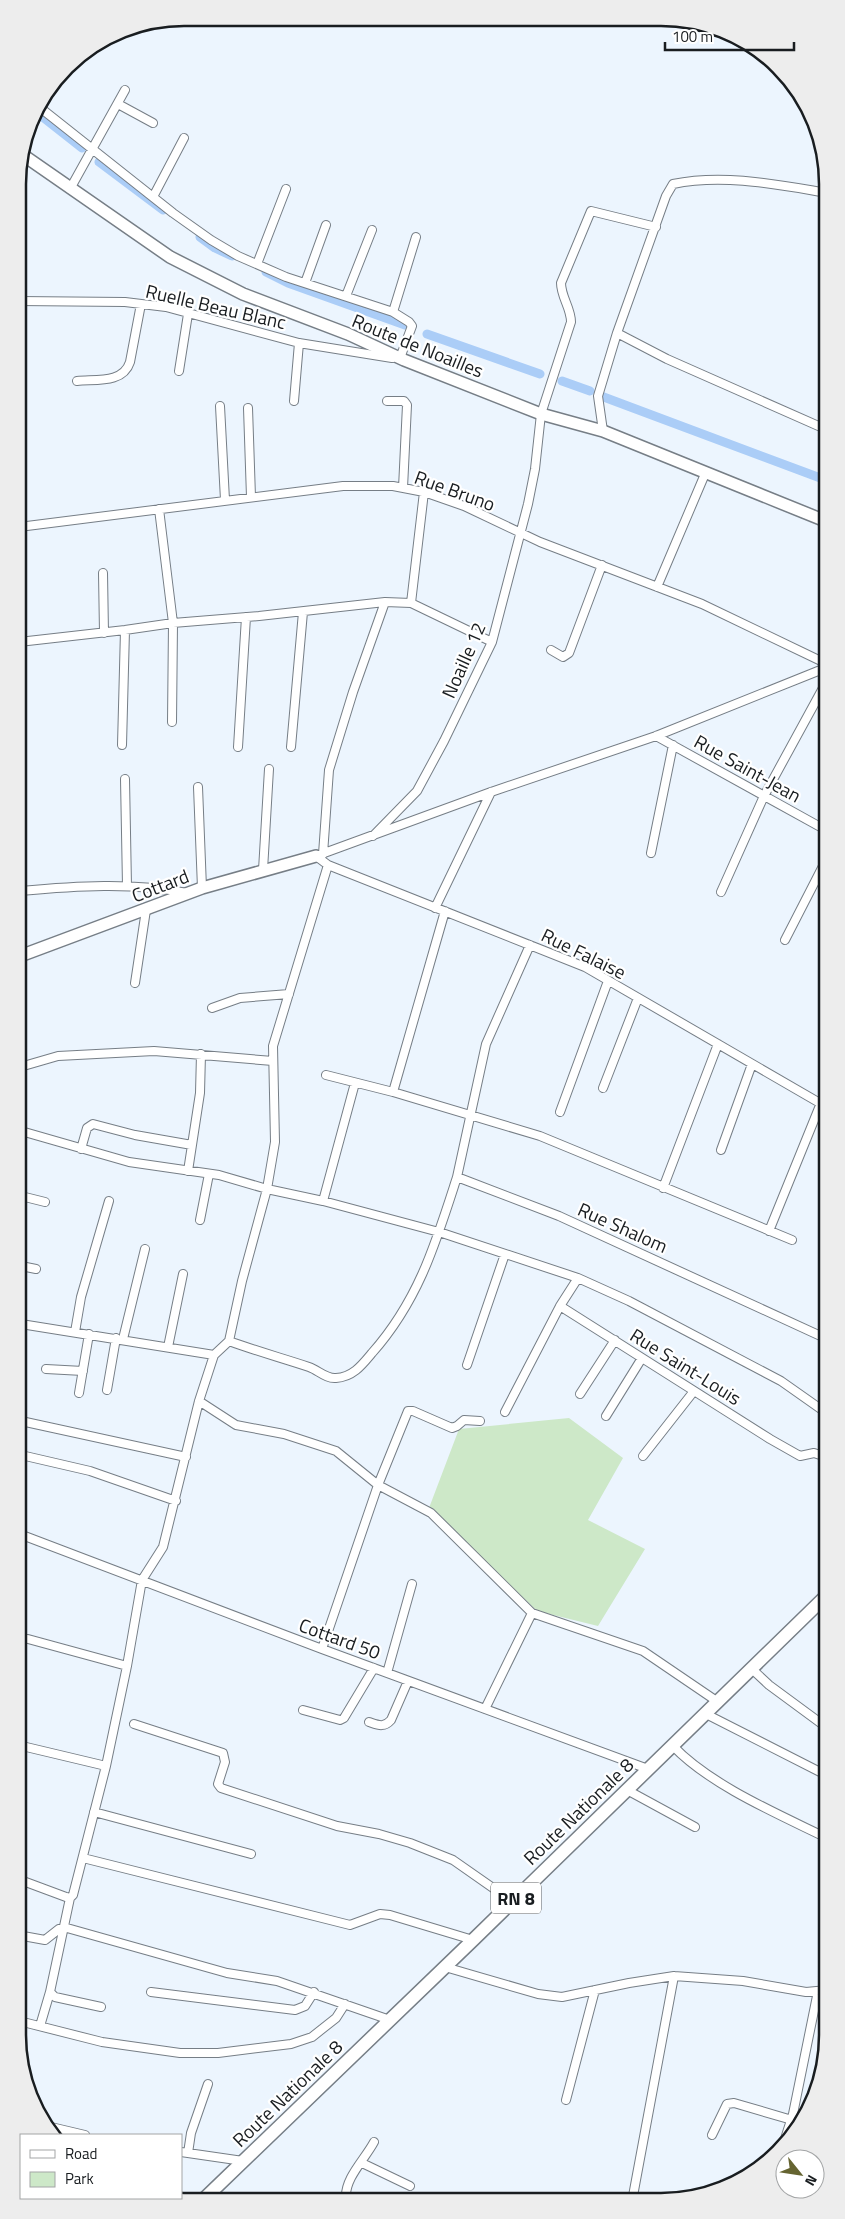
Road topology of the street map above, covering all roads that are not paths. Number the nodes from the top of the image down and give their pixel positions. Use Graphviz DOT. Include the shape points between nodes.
graph roads {
  1 [pos="125,90"];
  2 [pos="118,104"];
  3 [pos="45,111"];
  4 [pos="153,123"];
  5 [pos="184,138"];
  6 [pos="94,149"];
  7 [pos="29,160"];
  8 [pos="286,188"];
  9 [pos="70,189"];
  10 [pos="819,192"];
  11 [pos="153,198"];
  12 [pos="326,226"];
  13 [pos="656,227"];
  14 [pos="372,230"];
  15 [pos="416,237"];
  16 [pos="257,264"];
  17 [pos="305,283"];
  18 [pos="346,296"];
  19 [pos="27,301"];
  20 [pos="141,304"];
  21 [pos="393,312"];
  22 [pos="188,314"];
  23 [pos="617,333"];
  24 [pos="299,343"];
  25 [pos="402,359"];
  26 [pos="179,372"];
  27 [pos="77,381"];
  28 [pos="294,401"];
  29 [pos="387,401"];
  30 [pos="220,406"];
  31 [pos="248,408"];
  32 [pos="541,414"];
  33 [pos="819,426"];
  34 [pos="603,431"];
  35 [pos="705,474"];
  36 [pos="402,488"];
  37 [pos="424,492"];
  38 [pos="251,497"];
  39 [pos="225,500"];
  40 [pos="160,509"];
  41 [pos="819,518"];
  42 [pos="27,526"];
  43 [pos="521,533"];
  44 [pos="602,566"];
  45 [pos="103,573"];
  46 [pos="657,587"];
  47 [pos="385,602"];
  48 [pos="411,603"];
  49 [pos="303,612"];
  50 [pos="246,618"];
  51 [pos="173,622"];
  52 [pos="125,630"];
  53 [pos="104,633"];
  54 [pos="27,641"];
  55 [pos="492,642"];
  56 [pos="551,650"];
  57 [pos="819,660"];
  58 [pos="819,671"];
  59 [pos="819,696"];
  60 [pos="172,722"];
  61 [pos="656,736"];
  62 [pos="122,745"];
  63 [pos="673,745"];
  64 [pos="238,747"];
  65 [pos="291,747"];
  66 [pos="269,769"];
  67 [pos="126,778"];
  68 [pos="198,787"];
  69 [pos="491,792"];
  70 [pos="764,796"];
  71 [pos="819,826"];
  72 [pos="372,836"];
  73 [pos="651,853"];
  74 [pos="319,855"];
  75 [pos="328,865"];
  76 [pos="263,870"];
  77 [pos="819,874"];
  78 [pos="127,886"];
  79 [pos="202,888"];
  80 [pos="27,891"];
  81 [pos="721,892"];
  82 [pos="187,893"];
  83 [pos="435,908"];
  84 [pos="146,910"];
  85 [pos="445,911"];
  86 [pos="785,940"];
  87 [pos="530,945"];
  88 [pos="27,954"];
  89 [pos="608,981"];
  90 [pos="135,983"];
  91 [pos="289,994"];
  92 [pos="638,998"];
  93 [pos="212,1008"];
  94 [pos="718,1044"];
  95 [pos="201,1054"];
  96 [pos="274,1061"];
  97 [pos="752,1064"];
  98 [pos="27,1065"];
  99 [pos="326,1075"];
  100 [pos="355,1082"];
  101 [pos="603,1088"];
  102 [pos="393,1092"];
  103 [pos="819,1101"];
  104 [pos="560,1112"];
  105 [pos="469,1114"];
  106 [pos="819,1115"];
  107 [pos="26,1134"];
  108 [pos="192,1145"];
  109 [pos="81,1149"];
  110 [pos="720,1150"];
  111 [pos="188,1171"];
  112 [pos="209,1174"];
  113 [pos="457,1177"];
  114 [pos="663,1188"];
  115 [pos="267,1189"];
  116 [pos="26,1197"];
  117 [pos="109,1201"];
  118 [pos="323,1201"];
  119 [pos="45,1202"];
  120 [pos="200,1220"];
  121 [pos="769,1231"];
  122 [pos="440,1232"];
  123 [pos="792,1240"];
  124 [pos="145,1249"];
  125 [pos="505,1254"];
  126 [pos="26,1267"];
  127 [pos="36,1269"];
  128 [pos="183,1274"];
  129 [pos="578,1278"];
  130 [pos="560,1306"];
  131 [pos="26,1325"];
  132 [pos="75,1332"];
  133 [pos="89,1334"];
  134 [pos="818,1335"];
  135 [pos="119,1339"];
  136 [pos="229,1340"];
  137 [pos="615,1340"];
  138 [pos="168,1347"];
  139 [pos="214,1355"];
  140 [pos="642,1358"];
  141 [pos="467,1365"];
  142 [pos="46,1369"];
  143 [pos="83,1371"];
  144 [pos="108,1390"];
  145 [pos="694,1390"];
  146 [pos="78,1393"];
  147 [pos="580,1394"];
  148 [pos="200,1401"];
  149 [pos="818,1407"];
  150 [pos="505,1412"];
  151 [pos="606,1416"];
  152 [pos="480,1421"];
  153 [pos="26,1422"];
  154 [pos="818,1454"];
  155 [pos="26,1456"];
  156 [pos="642,1456"];
  157 [pos="186,1457"];
  158 [pos="378,1485"];
  159 [pos="176,1501"];
  160 [pos="26,1539"];
  161 [pos="142,1580"];
  162 [pos="412,1584"];
  163 [pos="818,1604"];
  164 [pos="532,1613"];
  165 [pos="28,1639"];
  166 [pos="322,1649"];
  167 [pos="127,1666"];
  168 [pos="374,1668"];
  169 [pos="752,1669"];
  170 [pos="387,1673"];
  171 [pos="408,1681"];
  172 [pos="718,1702"];
  173 [pos="485,1708"];
  174 [pos="303,1710"];
  175 [pos="706,1714"];
  176 [pos="818,1721"];
  177 [pos="369,1722"];
  178 [pos="134,1724"];
  179 [pos="673,1746"];
  180 [pos="26,1747"];
  181 [pos="106,1766"];
  182 [pos="648,1769"];
  183 [pos="818,1771"];
  184 [pos="627,1790"];
  185 [pos="94,1812"];
  186 [pos="695,1828"];
  187 [pos="818,1833"];
  188 [pos="251,1854"];
  189 [pos="83,1858"];
  190 [pos="26,1883"];
  191 [pos="70,1898"];
  192 [pos="512,1902"];
  193 [pos="63,1928"];
  194 [pos="26,1937"];
  195 [pos="473,1940"];
  196 [pos="445,1967"];
  197 [pos="674,1976"];
  198 [pos="595,1990"];
  199 [pos="818,1991"];
  200 [pos="50,1992"];
  201 [pos="151,1992"];
  202 [pos="314,1992"];
  203 [pos="345,2004"];
  204 [pos="101,2007"];
  205 [pos="390,2020"];
  206 [pos="26,2023"];
  207 [pos="40,2026"];
  208 [pos="208,2084"];
  209 [pos="566,2100"];
  210 [pos="792,2120"];
  211 [pos="790,2125"];
  212 [pos="57,2128"];
  213 [pos="81,2134"];
  214 [pos="712,2135"];
  215 [pos="374,2142"];
  216 [pos="185,2152"];
  217 [pos="243,2161"];
  218 [pos="362,2163"];
  219 [pos="410,2186"];
  220 [pos="210,2193"];
  221 [pos="346,2193"];
  222 [pos="634,2193"];
  1 -- 2 [label="street"];
  2 -- 4 [label="street"];
  2 -- 6 [label="street"];
  3 -- 6 [label="street"];
  5 -- 11 [label="street"];
  6 -- 9 [label="street"];
  6 -- 11 [label="street"];
  7 -- 9 [label="street, Route de Noailles"];
  8 -- 16 [label="street"];
  9 -- 25 [label="street, Route de Noailles" via="178,261 243,294 348,334"];
  10 -- 13 [label="street" via="722,179 673,184"];
  11 -- 16 [label="street" via="211,240"];
  12 -- 17 [label="street"];
  13 -- 23 [label="street"];
  13 -- 32 [label="street, Noaille 12" via="591,211 561,283 571,322"];
  14 -- 18 [label="street"];
  15 -- 21 [label="street"];
  16 -- 17 [label="street"];
  17 -- 18 [label="street"];
  18 -- 21 [label="street"];
  19 -- 20 [label="street, Ruelle Beau Blanc"];
  20 -- 22 [label="street, Ruelle Beau Blanc"];
  20 -- 27 [label="street" via="126,371 118,377"];
  21 -- 25 [label="street" via="412,326"];
  22 -- 24 [label="street, Ruelle Beau Blanc"];
  22 -- 26 [label="street"];
  23 -- 33 [label="street" via="667,359"];
  23 -- 34 [label="street" via="598,396"];
  24 -- 25 [label="street, Ruelle Beau Blanc"];
  24 -- 28 [label="street"];
  25 -- 32 [label="street, Route de Noailles"];
  29 -- 36 [label="street" via="404,401 407,405"];
  30 -- 39 [label="street"];
  31 -- 38 [label="street"];
  32 -- 34 [label="street, Route de Noailles"];
  32 -- 43 [label="street, Noaille 12" via="535,469"];
  34 -- 35 [label="street, Route de Noailles"];
  35 -- 41 [label="street, Route de Noailles"];
  35 -- 46 [label="street"];
  36 -- 37 [label="street, Rue Bruno"];
  36 -- 38 [label="street, Rue Bruno" via="343,486"];
  37 -- 43 [label="street, Rue Bruno" via="464,506"];
  37 -- 48 [label="street"];
  38 -- 39 [label="street, Rue Bruno"];
  39 -- 40 [label="street, Rue Bruno"];
  40 -- 42 [label="street, Rue Bruno"];
  40 -- 51 [label="street"];
  43 -- 44 [label="street, Rue Bruno"];
  43 -- 55 [label="street, Noaille 12"];
  44 -- 46 [label="street, Rue Bruno"];
  44 -- 56 [label="street" via="570,653 563,656"];
  45 -- 53 [label="street"];
  46 -- 57 [label="street, Rue Bruno" via="702,604"];
  47 -- 48 [label="street"];
  47 -- 49 [label="street"];
  47 -- 74 [label="street" via="329,770"];
  48 -- 55 [label="street"];
  49 -- 50 [label="street"];
  49 -- 65 [label="street"];
  50 -- 51 [label="street"];
  50 -- 64 [label="street"];
  51 -- 52 [label="street"];
  51 -- 60 [label="street"];
  52 -- 53 [label="street"];
  52 -- 62 [label="street"];
  53 -- 54 [label="street"];
  55 -- 72 [label="street, Noaille 12" via="417,790"];
  58 -- 61 [label="street"];
  59 -- 70 [label="street"];
  61 -- 63 [label="street, Rue Saint-Jean"];
  61 -- 69 [label="street"];
  63 -- 70 [label="street, Rue Saint-Jean"];
  63 -- 73 [label="street"];
  66 -- 76 [label="street"];
  67 -- 78 [label="street"];
  68 -- 79 [label="street"];
  69 -- 72 [label="street"];
  69 -- 83 [label="street"];
  70 -- 71 [label="street, Rue Saint-Jean"];
  70 -- 81 [label="street"];
  72 -- 74 [label="street"];
  74 -- 75 [label="street, Rue Falaise"];
  74 -- 76 [label="street, Cottard"];
  75 -- 83 [label="street, Rue Falaise"];
  75 -- 91 [label="street"];
  76 -- 79 [label="street, Cottard"];
  77 -- 86 [label="street"];
  78 -- 80 [label="street"];
  78 -- 82 [label="street"];
  79 -- 82 [label="street, Cottard"];
  82 -- 84 [label="street, Cottard"];
  83 -- 85 [label="street, Rue Falaise"];
  84 -- 88 [label="street, Cottard"];
  84 -- 90 [label="street"];
  85 -- 87 [label="street, Rue Falaise"];
  85 -- 102 [label="street"];
  87 -- 89 [label="street, Rue Falaise" via="585,967"];
  87 -- 105 [label="street" via="486,1044"];
  89 -- 92 [label="street, Rue Falaise"];
  89 -- 104 [label="street"];
  91 -- 93 [label="street" via="240,998"];
  91 -- 96 [label="street" via="276,1036"];
  92 -- 94 [label="street, Rue Falaise"];
  92 -- 101 [label="street"];
  94 -- 97 [label="street, Rue Falaise"];
  94 -- 114 [label="street"];
  95 -- 96 [label="street"];
  95 -- 98 [label="street" via="154,1051 58,1056"];
  95 -- 108 [label="street" via="200,1093"];
  96 -- 115 [label="street" via="275,1142"];
  97 -- 103 [label="street, Rue Falaise"];
  97 -- 110 [label="street"];
  99 -- 100 [label="street"];
  100 -- 102 [label="street"];
  100 -- 118 [label="street"];
  102 -- 105 [label="street"];
  105 -- 113 [label="street"];
  105 -- 114 [label="street" via="540,1136"];
  106 -- 121 [label="street"];
  107 -- 109 [label="street"];
  108 -- 109 [label="street" via="135,1136 93,1124 87,1128"];
  108 -- 111 [label="street"];
  109 -- 111 [label="street" via="129,1162"];
  111 -- 112 [label="street"];
  112 -- 115 [label="street"];
  112 -- 120 [label="street"];
  113 -- 122 [label="street"];
  113 -- 134 [label="street, Rue Shalom" via="560,1216"];
  114 -- 121 [label="street"];
  115 -- 118 [label="street"];
  115 -- 136 [label="street"];
  116 -- 119 [label="street"];
  117 -- 132 [label="street" via="80,1298"];
  118 -- 122 [label="street"];
  121 -- 123 [label="street"];
  122 -- 125 [label="street"];
  122 -- 136 [label="street" via="410,1302 386,1338 356,1372 329,1378 311,1367"];
  124 -- 135 [label="street"];
  125 -- 129 [label="street"];
  125 -- 141 [label="street"];
  126 -- 127 [label="street"];
  128 -- 138 [label="street"];
  129 -- 130 [label="street"];
  129 -- 149 [label="street" via="629,1300 781,1381"];
  130 -- 137 [label="street, Rue Saint-Louis"];
  130 -- 150 [label="street"];
  131 -- 132 [label="street"];
  132 -- 133 [label="street"];
  133 -- 135 [label="street"];
  133 -- 143 [label="street"];
  135 -- 138 [label="street"];
  135 -- 144 [label="street"];
  136 -- 139 [label="street"];
  137 -- 140 [label="street, Rue Saint-Louis"];
  137 -- 147 [label="street"];
  138 -- 139 [label="street"];
  139 -- 148 [label="street"];
  140 -- 145 [label="street, Rue Saint-Louis"];
  140 -- 151 [label="street"];
  142 -- 143 [label="street"];
  143 -- 146 [label="street"];
  145 -- 154 [label="street, Rue Saint-Louis" via="800,1456"];
  145 -- 156 [label="street"];
  148 -- 157 [label="street"];
  148 -- 158 [label="street" via="236,1425 284,1434 336,1451"];
  152 -- 158 [label="street" via="468,1419 452,1428 413,1410 408,1412"];
  153 -- 157 [label="street"];
  155 -- 159 [label="street" via="90,1471"];
  157 -- 159 [label="street"];
  158 -- 164 [label="street" via="431,1514"];
  158 -- 166 [label="street"];
  159 -- 161 [label="street" via="163,1547"];
  160 -- 161 [label="street, Cottard 50"];
  161 -- 166 [label="street, Cottard 50"];
  161 -- 167 [label="street"];
  162 -- 170 [label="street"];
  163 -- 169 [label="main road, Route Nationale 8 / RN 8"];
  164 -- 172 [label="street" via="642,1652"];
  164 -- 173 [label="street"];
  165 -- 167 [label="street"];
  166 -- 168 [label="street, Cottard 50"];
  167 -- 181 [label="street"];
  168 -- 170 [label="street, Cottard 50"];
  168 -- 174 [label="street" via="344,1718 340,1720"];
  169 -- 172 [label="main road, Route Nationale 8 / RN 8"];
  169 -- 176 [label="street"];
  170 -- 171 [label="street, Cottard 50"];
  171 -- 173 [label="street, Cottard 50"];
  171 -- 177 [label="street" via="387,1725"];
  172 -- 175 [label="main road, Route Nationale 8 / RN 8"];
  173 -- 182 [label="street, Cottard 50"];
  175 -- 179 [label="main road, Route Nationale 8 / RN 8"];
  175 -- 183 [label="street"];
  178 -- 192 [label="street" via="223,1753 225,1762 218,1784 221,1788 337,1826 410,1843 453,1860"];
  179 -- 182 [label="main road, Route Nationale 8 / RN 8"];
  179 -- 187 [label="street" via="689,1761 731,1789"];
  180 -- 181 [label="street"];
  181 -- 185 [label="street"];
  182 -- 184 [label="main road, Route Nationale 8 / RN 8"];
  184 -- 186 [label="street"];
  184 -- 192 [label="main road, Route Nationale 8 / RN 8"];
  185 -- 188 [label="street"];
  185 -- 189 [label="street"];
  189 -- 191 [label="street"];
  189 -- 195 [label="street" via="350,1925 380,1914 390,1915"];
  190 -- 191 [label="street"];
  191 -- 193 [label="street"];
  192 -- 195 [label="main road, Route Nationale 8 / RN 8"];
  193 -- 194 [label="street" via="45,1940"];
  193 -- 200 [label="street"];
  193 -- 202 [label="street" via="228,1973 278,1981"];
  195 -- 196 [label="main road, Route Nationale 8 / RN 8"];
  196 -- 198 [label="street" via="538,1994 562,1997"];
  196 -- 205 [label="main road, Route Nationale 8 / RN 8"];
  197 -- 198 [label="street"];
  197 -- 199 [label="street"];
  197 -- 222 [label="street"];
  198 -- 209 [label="street"];
  199 -- 210 [label="street"];
  200 -- 204 [label="street" via="55,1998"];
  200 -- 207 [label="street"];
  201 -- 202 [label="street" via="295,2010 305,2006"];
  202 -- 203 [label="street"];
  203 -- 205 [label="street"];
  203 -- 207 [label="street" via="336,2018 312,2037 291,2044 218,2053 154,2050 102,2042"];
  205 -- 217 [label="main road, Route Nationale 8 / RN 8"];
  206 -- 207 [label="street"];
  208 -- 216 [label="street"];
  210 -- 211 [label="street"];
  210 -- 214 [label="street" via="727,2104"];
  212 -- 213 [label="street"];
  215 -- 218 [label="street"];
  216 -- 217 [label="street"];
  217 -- 220 [label="main road, Route Nationale 8 / RN 8"];
  218 -- 219 [label="street"];
  218 -- 221 [label="street" via="350,2180"];
}
